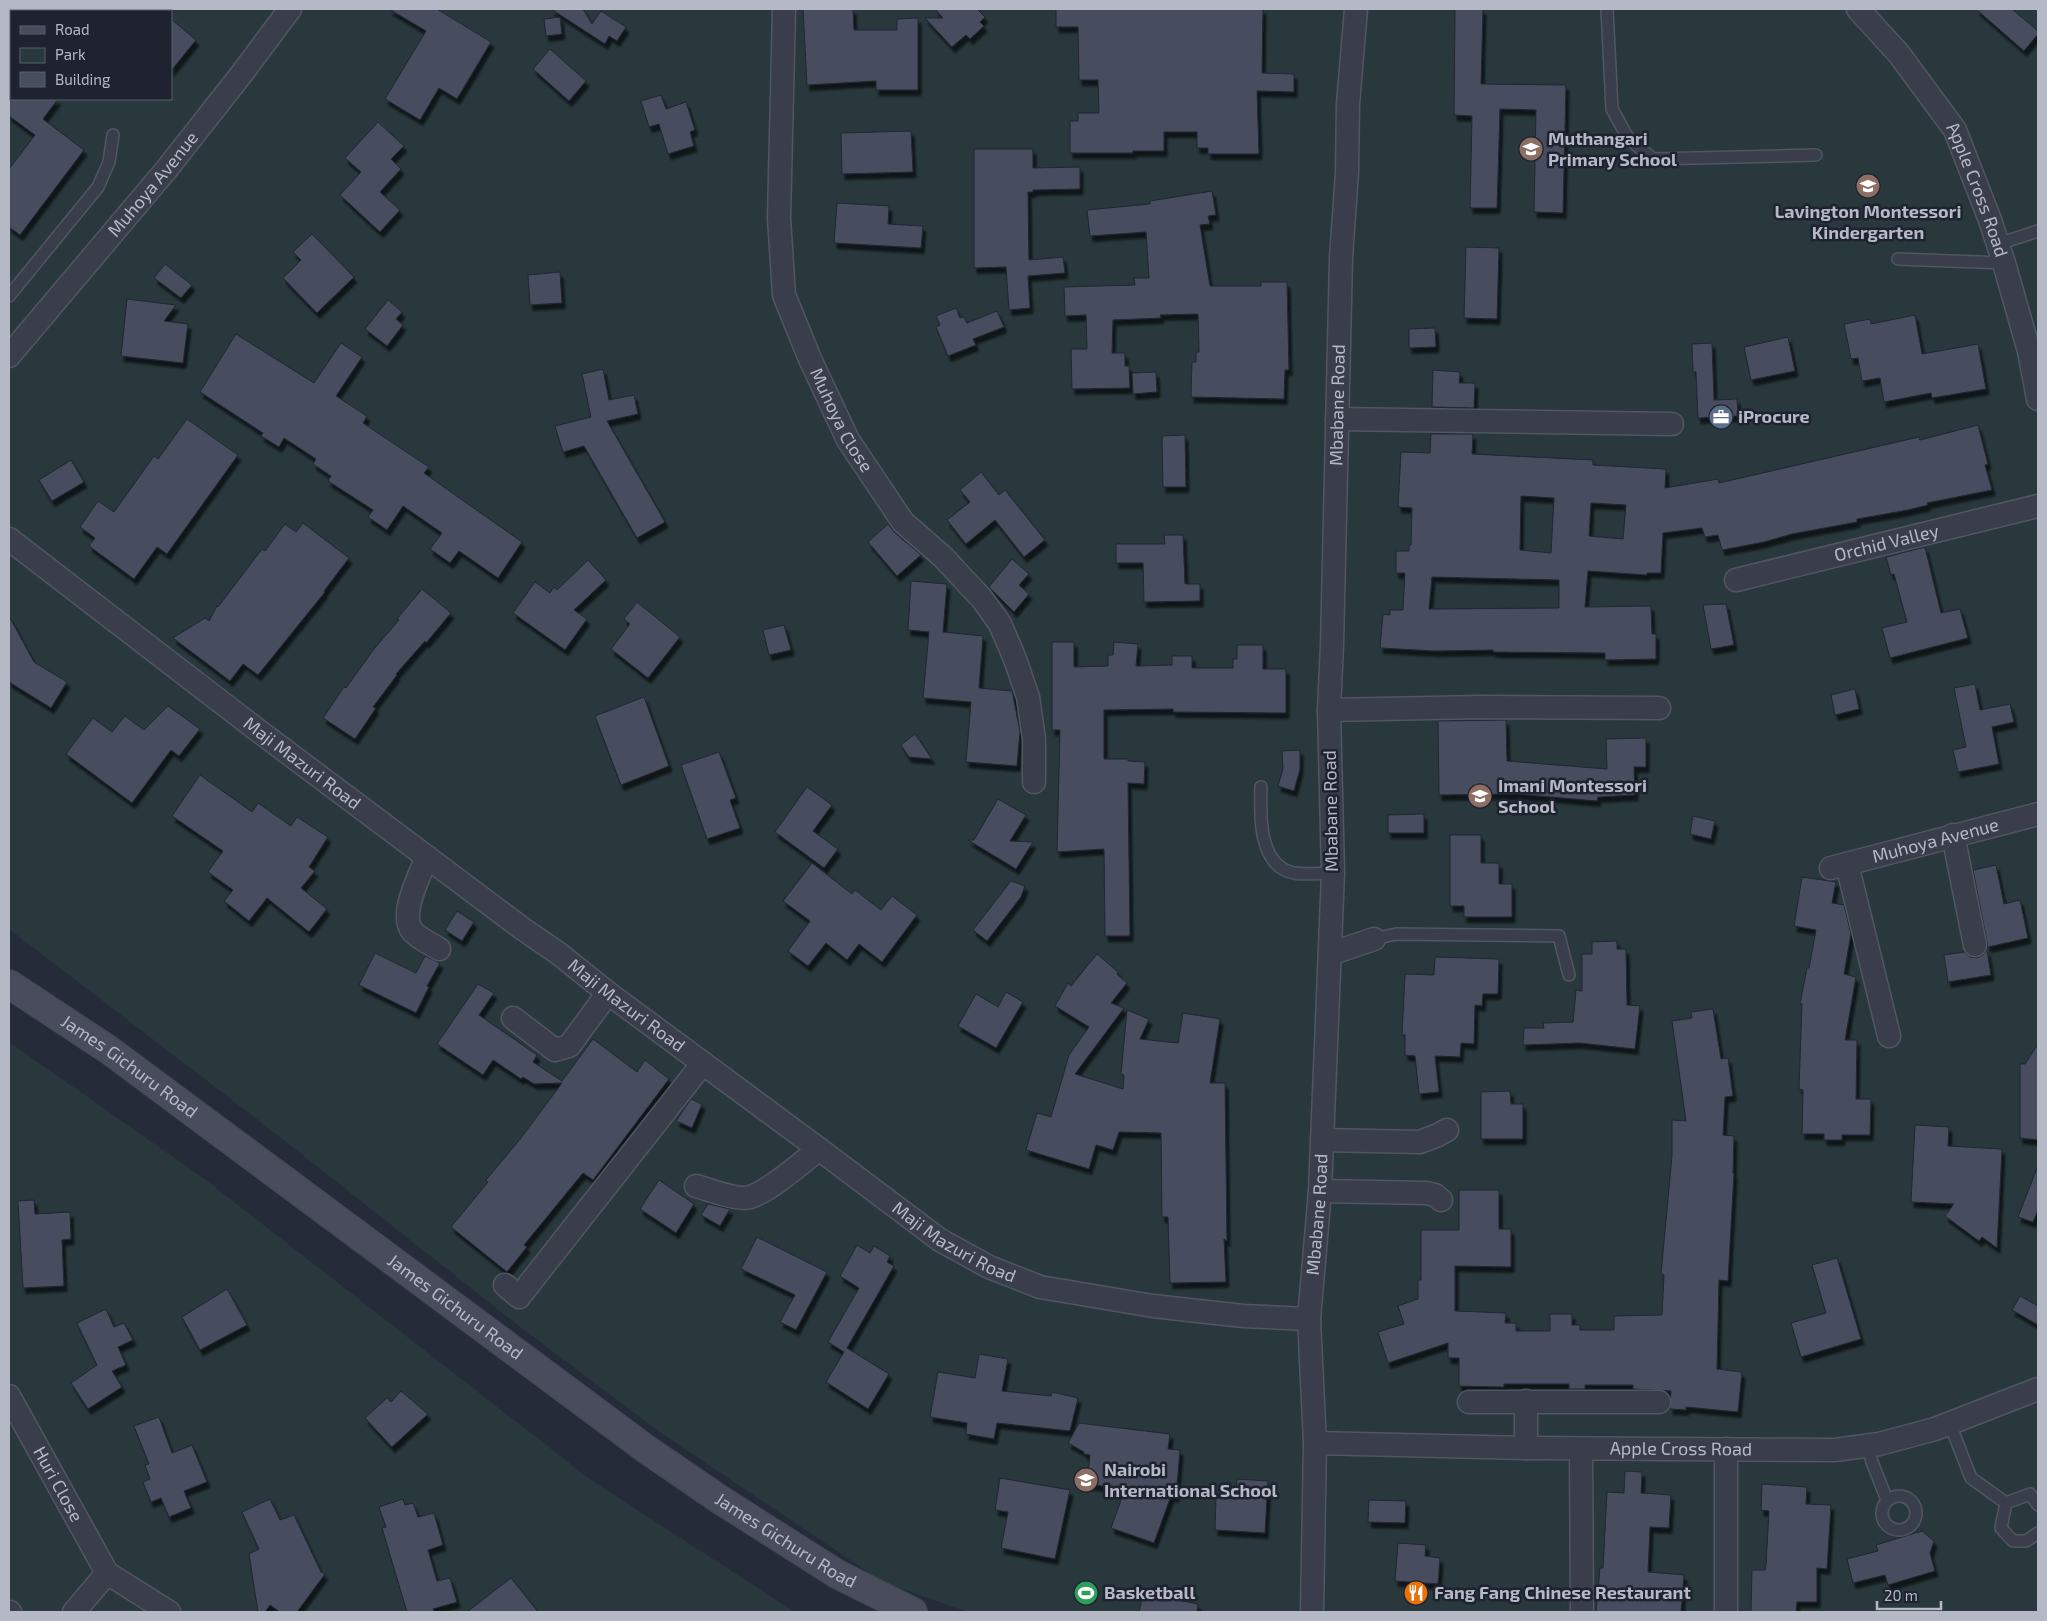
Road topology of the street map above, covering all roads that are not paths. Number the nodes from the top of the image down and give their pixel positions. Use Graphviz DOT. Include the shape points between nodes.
graph roads {
  1 [pos="290,9"];
  2 [pos="784,9"];
  3 [pos="1356,9"];
  4 [pos="1607,9"];
  5 [pos="1858,9"];
  6 [pos="112,135"];
  7 [pos="1816,155"];
  8 [pos="2038,231"];
  9 [pos="2001,254"];
  10 [pos="1898,259"];
  11 [pos="9,296"];
  12 [pos="2034,349"];
  13 [pos="9,356"];
  14 [pos="2038,399"];
  15 [pos="1337,419"];
  16 [pos="1672,424"];
  17 [pos="2038,506"];
  18 [pos="9,539"];
  19 [pos="1736,580"];
  20 [pos="1658,708"];
  21 [pos="1329,710"];
  22 [pos="1034,782"];
  23 [pos="1261,787"];
  24 [pos="2038,814"];
  25 [pos="1953,835"];
  26 [pos="428,857"];
  27 [pos="1333,873"];
  28 [pos="1374,940"];
  29 [pos="1975,945"];
  30 [pos="439,949"];
  31 [pos="1330,954"];
  32 [pos="1569,975"];
  33 [pos="9,984"];
  34 [pos="608,993"];
  35 [pos="513,1018"];
  36 [pos="1889,1036"];
  37 [pos="703,1063"];
  38 [pos="1447,1130"];
  39 [pos="1322,1140"];
  40 [pos="819,1149"];
  41 [pos="696,1186"];
  42 [pos="1320,1191"];
  43 [pos="1441,1200"];
  44 [pos="505,1285"];
  45 [pos="1309,1319"];
  46 [pos="2038,1389"];
  47 [pos="9,1396"];
  48 [pos="1526,1401"];
  49 [pos="1469,1402"];
  50 [pos="1659,1402"];
  51 [pos="1950,1424"];
  52 [pos="1315,1444"];
  53 [pos="1868,1446"];
  54 [pos="1526,1448"];
  55 [pos="1581,1449"];
  56 [pos="1726,1449"];
  57 [pos="1887,1500"];
  58 [pos="2006,1503"];
  59 [pos="2038,1505"];
  60 [pos="2038,1533"];
  61 [pos="107,1573"];
  62 [pos="74,1612"];
  63 [pos="169,1612"];
  64 [pos="913,1612"];
  65 [pos="1312,1612"];
  66 [pos="1582,1612"];
  67 [pos="1726,1612"];
  1 -- 13 [label="street, Muhoya Avenue" via="166,170"];
  2 -- 22 [label="street, Muhoya Close" via="779,218 784,295 848,440 903,522 950,564 1000,624 1028,696 1034,739"];
  3 -- 15 [label="street, Mbabane Road" via="1348,104"];
  4 -- 7 [label="lane" via="1612,108 1628,138 1653,159"];
  5 -- 9 [label="street, Apple Cross Road" via="1899,54 1955,130"];
  6 -- 11 [label="lane" via="109,162 98,187"];
  8 -- 9 [label="lane"];
  9 -- 10 [label="lane"];
  9 -- 12 [label="street, Apple Cross Road"];
  12 -- 14 [label="street, Apple Cross Road"];
  15 -- 16 [label="street"];
  15 -- 21 [label="street, Mbabane Road"];
  17 -- 19 [label="street, Orchid Valley"];
  18 -- 26 [label="street, Maji Mazuri Road"];
  20 -- 21 [label="street"];
  21 -- 27 [label="street, Mbabane Road"];
  23 -- 27 [label="lane" via="1262,836 1276,863 1293,873"];
  24 -- 25 [label="street, Muhoya Avenue"];
  25 -- 29 [label="street"];
  25 -- 36 [label="street, Muhoya Avenue" via="1839,866"];
  26 -- 30 [label="street" via="412,895 409,924 420,938"];
  26 -- 34 [label="street, Maji Mazuri Road"];
  27 -- 31 [label="street, Mbabane Road"];
  28 -- 31 [label="street"];
  28 -- 32 [label="lane" via="1396,934 1559,936"];
  31 -- 39 [label="street, Mbabane Road"];
  33 -- 64 [label="main road, James Gichuru Road" via="109,1050 646,1449 837,1574"];
  34 -- 35 [label="street" via="569,1046 562,1049 556,1050"];
  34 -- 37 [label="street, Maji Mazuri Road"];
  37 -- 40 [label="street, Maji Mazuri Road"];
  37 -- 44 [label="street" via="519,1297"];
  38 -- 39 [label="street" via="1420,1142"];
  39 -- 42 [label="street, Mbabane Road"];
  40 -- 41 [label="street" via="759,1193 746,1198"];
  40 -- 45 [label="street, Maji Mazuri Road" via="940,1240 989,1266 1040,1287 1153,1306"];
  42 -- 43 [label="street" via="1426,1192"];
  42 -- 45 [label="street, Mbabane Road"];
  45 -- 52 [label="street, Mbabane Road"];
  46 -- 51 [label="street, Apple Cross Road"];
  47 -- 61 [label="street, Huri Close"];
  48 -- 49 [label="street"];
  48 -- 50 [label="street"];
  48 -- 54 [label="street"];
  51 -- 53 [label="street, Apple Cross Road"];
  51 -- 58 [label="lane" via="1971,1478"];
  52 -- 54 [label="street, Apple Cross Road"];
  52 -- 65 [label="street, Mbabane Road"];
  53 -- 56 [label="street, Apple Cross Road" via="1835,1450"];
  53 -- 57 [label="lane"];
  54 -- 55 [label="street, Apple Cross Road"];
  55 -- 56 [label="street, Apple Cross Road"];
  55 -- 66 [label="street"];
  56 -- 67 [label="street"];
  58 -- 59 [label="lane" via="2030,1494"];
  58 -- 60 [label="lane" via="2001,1528 2013,1542 2026,1541"];
  61 -- 62 [label="street"];
  61 -- 63 [label="street"];
}
